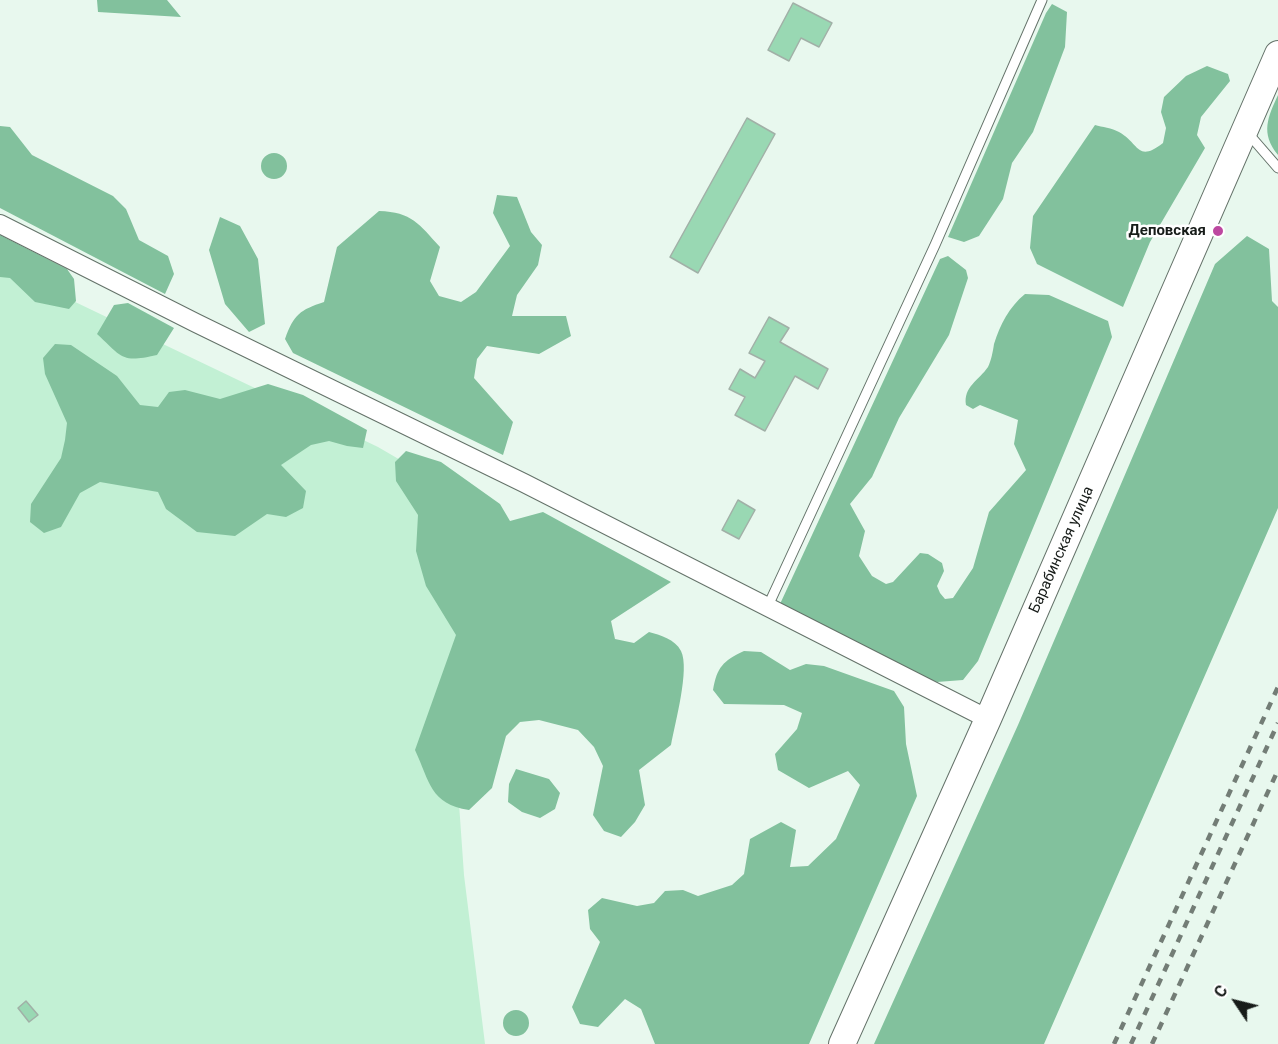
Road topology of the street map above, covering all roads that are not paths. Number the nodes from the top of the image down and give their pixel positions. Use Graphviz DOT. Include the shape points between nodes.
graph roads {
  1 [pos="1042,0"];
  2 [pos="1278,54"];
  3 [pos="1246,130"];
  4 [pos="1278,168"];
  5 [pos="0,224"];
  6 [pos="767,608"];
  7 [pos="988,719"];
  8 [pos="842,1044"];
  1 -- 6 [label="lane" via="935,245"];
  2 -- 3 [label="main road, Барабинская улица"];
  3 -- 4 [label="lane"];
  3 -- 7 [label="main road, Барабинская улица"];
  5 -- 6 [label="street"];
  6 -- 7 [label="street"];
  7 -- 8 [label="main road, Барабинская улица"];
}
